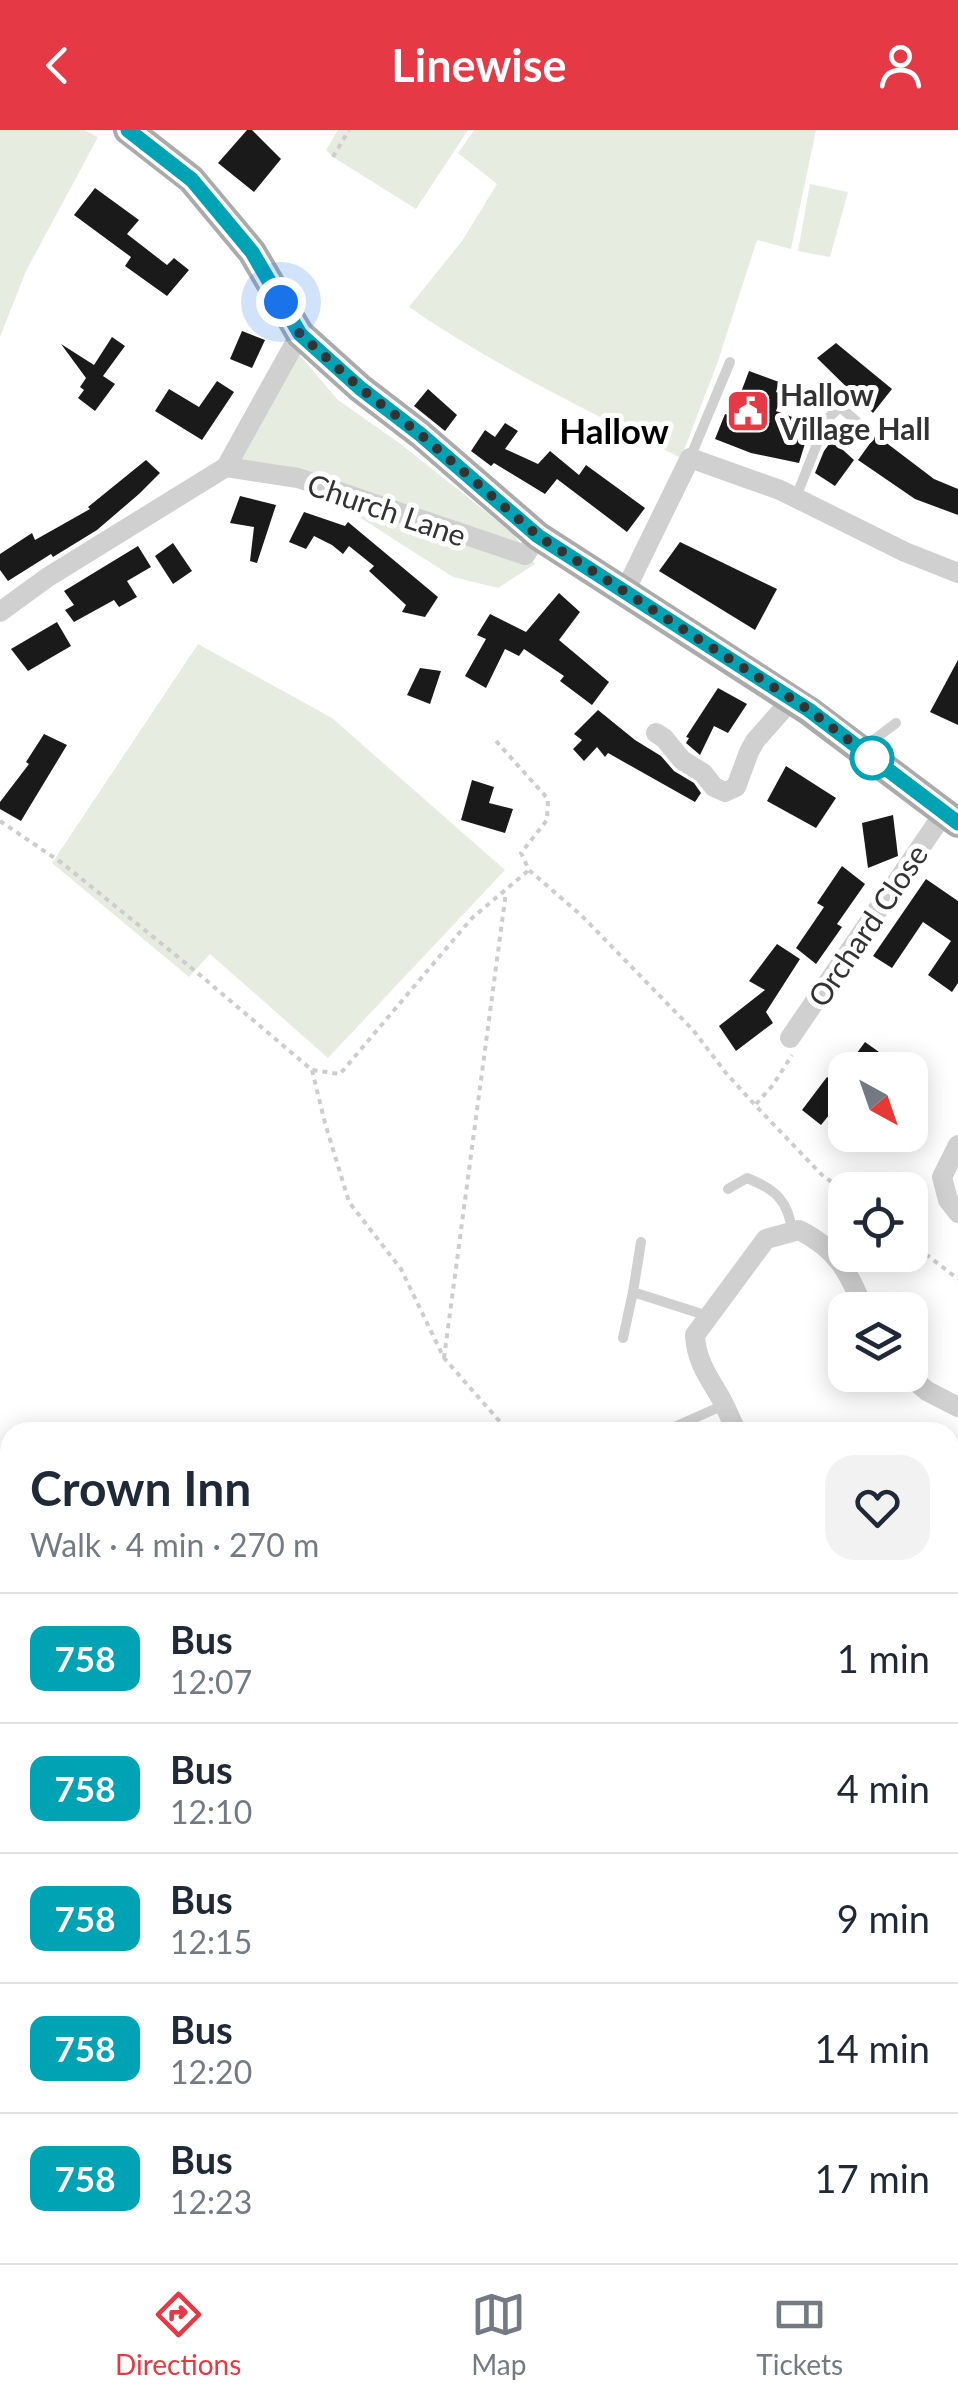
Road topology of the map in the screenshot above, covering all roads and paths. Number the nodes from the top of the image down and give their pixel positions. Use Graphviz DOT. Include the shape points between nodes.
graph roads {
  1 [pos="128,130"];
  2 [pos="349,130"];
  3 [pos="333,157"];
  4 [pos="300,334"];
  5 [pos="730,362"];
  6 [pos="822,391"];
  7 [pos="840,407"];
  8 [pos="864,428"];
  9 [pos="690,458"];
  10 [pos="226,466"];
  11 [pos="796,498"];
  12 [pos="538,536"];
  13 [pos="958,573"];
  14 [pos="624,593"];
  15 [pos="0,612"];
  16 [pos="792,700"];
  17 [pos="896,723"];
  18 [pos="656,733"];
  19 [pos="496,741"];
  20 [pos="862,751"];
  21 [pos="951,818"];
  22 [pos="0,821"];
  23 [pos="529,870"];
  24 [pos="507,890"];
  25 [pos="790,1038"];
  26 [pos="312,1070"];
  27 [pos="755,1105"];
  28 [pos="958,1144"];
  29 [pos="828,1179"];
  30 [pos="728,1189"];
  31 [pos="958,1213"];
  32 [pos="792,1232"];
  33 [pos="641,1242"];
  34 [pos="928,1256"];
  35 [pos="958,1278"];
  36 [pos="633,1292"];
  37 [pos="857,1292"];
  38 [pos="709,1316"];
  39 [pos="623,1338"];
  40 [pos="444,1358"];
  41 [pos="928,1391"];
  42 [pos="724,1405"];
  43 [pos="958,1407"];
  44 [pos="500,1422"];
  45 [pos="686,1422"];
  46 [pos="732,1422"];
  1 -- 4 [label="main road" via="192,180 252,252"];
  2 -- 3 [label="path"];
  4 -- 10 [label="street"];
  4 -- 12 [label="main road"];
  5 -- 9 [label="lane"];
  6 -- 7 [label="lane"];
  7 -- 8 [label="lane"];
  7 -- 11 [label="lane" via="827,419"];
  9 -- 11 [label="street"];
  9 -- 14 [label="street"];
  10 -- 12 [label="street, Church Lane" via="298,478 525,555"];
  10 -- 15 [label="street"];
  11 -- 13 [label="street"];
  12 -- 14 [label="main road"];
  14 -- 16 [label="main road"];
  16 -- 18 [label="street" via="748,752 736,787 725,792"];
  16 -- 20 [label="main road"];
  17 -- 20 [label="lane"];
  19 -- 23 [label="path" via="548,799 547,820 521,853"];
  20 -- 21 [label="main road"];
  21 -- 25 [label="street, Orchard Close"];
  22 -- 26 [label="path" via="77,875"];
  23 -- 24 [label="path"];
  23 -- 27 [label="path" via="693,1030"];
  24 -- 26 [label="path" via="472,918 340,1074"];
  24 -- 40 [label="path"];
  25 -- 27 [label="path" via="796,1050"];
  26 -- 40 [label="path" via="349,1202 401,1269"];
  27 -- 29 [label="path"];
  28 -- 31 [label="street" via="942,1177"];
  30 -- 32 [label="lane" via="747,1178 774,1192 790,1213"];
  32 -- 37 [label="street" via="818,1240 836,1256"];
  32 -- 38 [label="street" via="766,1239"];
  33 -- 36 [label="lane"];
  34 -- 35 [label="path"];
  36 -- 38 [label="lane"];
  36 -- 39 [label="lane"];
  38 -- 42 [label="street" via="695,1335 696,1351"];
  40 -- 44 [label="path"];
  41 -- 43 [label="street"];
  42 -- 45 [label="lane"];
  42 -- 46 [label="street"];
}
